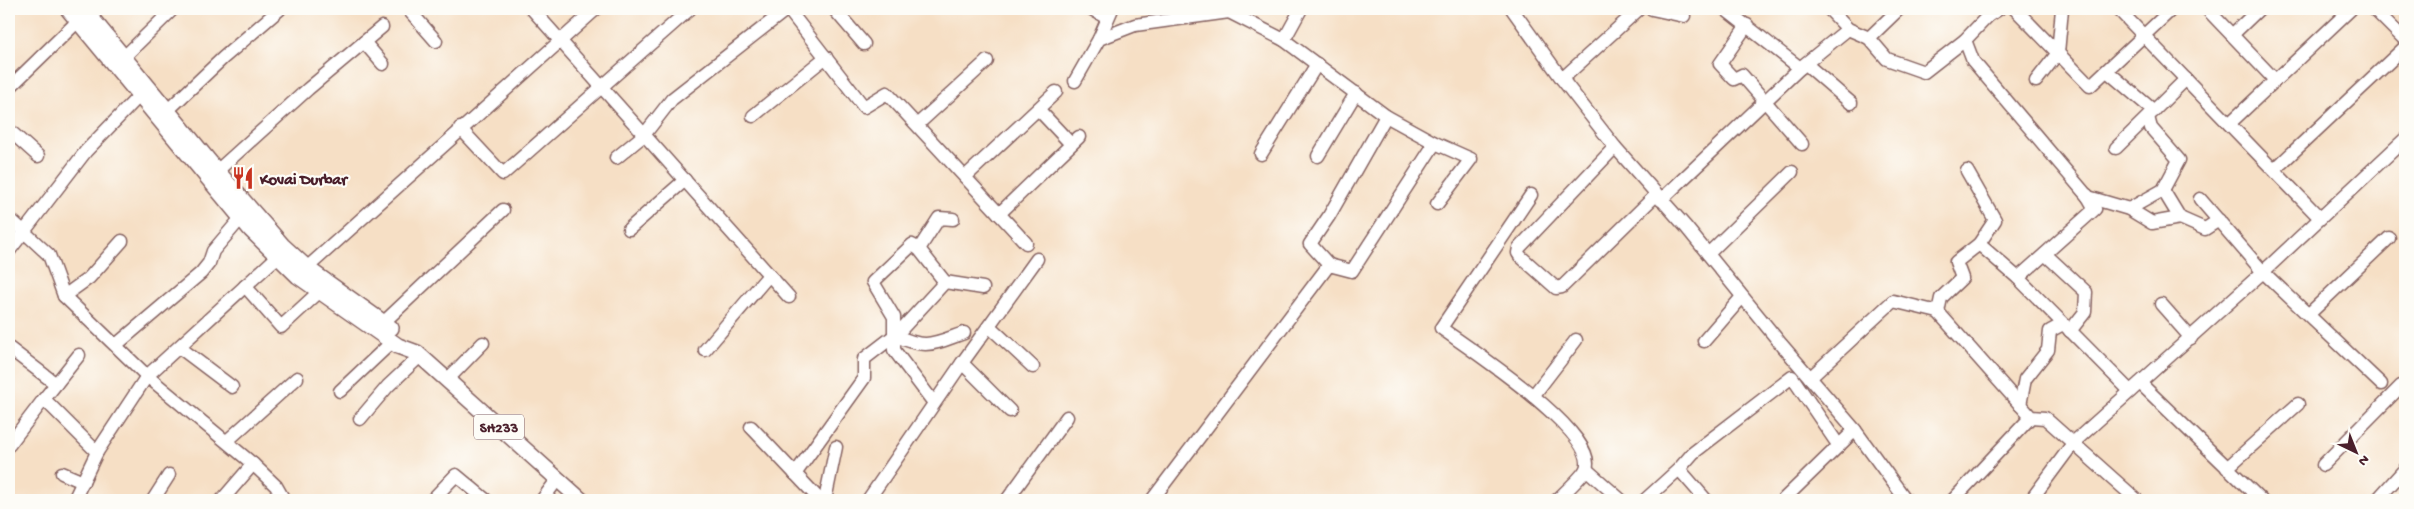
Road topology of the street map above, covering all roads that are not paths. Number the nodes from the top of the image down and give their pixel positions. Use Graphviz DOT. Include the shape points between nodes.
graph roads {
  1 [pos="173,9"];
  2 [pos="280,9"];
  3 [pos="408,9"];
  4 [pos="532,9"];
  5 [pos="596,9"];
  6 [pos="690,9"];
  7 [pos="788,9"];
  8 [pos="834,9"];
  9 [pos="1092,9"];
  10 [pos="1301,9"];
  11 [pos="1512,9"];
  12 [pos="1637,9"];
  13 [pos="1652,9"];
  14 [pos="1680,9"];
  15 [pos="1725,9"];
  16 [pos="1829,9"];
  17 [pos="1899,9"];
  18 [pos="1999,9"];
  19 [pos="2016,9"];
  20 [pos="2062,9"];
  21 [pos="2118,9"];
  22 [pos="2172,9"];
  23 [pos="2206,9"];
  24 [pos="2259,9"];
  25 [pos="2351,9"];
  26 [pos="2374,9"];
  27 [pos="1229,11"];
  28 [pos="1984,12"];
  29 [pos="76,13"];
  30 [pos="1109,13"];
  31 [pos="1747,25"];
  32 [pos="382,27"];
  33 [pos="1848,29"];
  34 [pos="2232,35"];
  35 [pos="2145,37"];
  36 [pos="1869,38"];
  37 [pos="1099,39"];
  38 [pos="560,40"];
  39 [pos="1284,40"];
  40 [pos="1965,40"];
  41 [pos="2405,40"];
  42 [pos="436,41"];
  43 [pos="364,42"];
  44 [pos="864,44"];
  45 [pos="2405,47"];
  46 [pos="2058,53"];
  47 [pos="826,57"];
  48 [pos="123,58"];
  49 [pos="987,61"];
  50 [pos="383,64"];
  51 [pos="1317,64"];
  52 [pos="1803,66"];
  53 [pos="2107,71"];
  54 [pos="1562,79"];
  55 [pos="2186,79"];
  56 [pos="2275,80"];
  57 [pos="1075,81"];
  58 [pos="2036,81"];
  59 [pos="602,87"];
  60 [pos="9,88"];
  61 [pos="1056,92"];
  62 [pos="1356,93"];
  63 [pos="139,96"];
  64 [pos="1765,101"];
  65 [pos="1851,103"];
  66 [pos="1038,109"];
  67 [pos="168,111"];
  68 [pos="2151,114"];
  69 [pos="753,116"];
  70 [pos="1386,116"];
  71 [pos="918,124"];
  72 [pos="2229,124"];
  73 [pos="460,128"];
  74 [pos="9,130"];
  75 [pos="644,135"];
  76 [pos="2405,140"];
  77 [pos="1435,143"];
  78 [pos="1802,144"];
  79 [pos="1615,147"];
  80 [pos="2116,148"];
  81 [pos="1261,154"];
  82 [pos="38,156"];
  83 [pos="1318,156"];
  84 [pos="616,158"];
  85 [pos="2274,170"];
  86 [pos="1967,171"];
  87 [pos="217,172"];
  88 [pos="1792,172"];
  89 [pos="965,177"];
  90 [pos="685,180"];
  91 [pos="2163,190"];
  92 [pos="1531,195"];
  93 [pos="2086,195"];
  94 [pos="1658,198"];
  95 [pos="2200,199"];
  96 [pos="1437,204"];
  97 [pos="2129,209"];
  98 [pos="503,210"];
  99 [pos="999,214"];
  100 [pos="9,218"];
  101 [pos="241,218"];
  102 [pos="2180,218"];
  103 [pos="2320,218"];
  104 [pos="953,220"];
  105 [pos="2219,220"];
  106 [pos="629,229"];
  107 [pos="23,233"];
  108 [pos="2389,238"];
  109 [pos="122,242"];
  110 [pos="1026,243"];
  111 [pos="1979,244"];
  112 [pos="919,249"];
  113 [pos="9,251"];
  114 [pos="1708,254"];
  115 [pos="2045,254"];
  116 [pos="277,257"];
  117 [pos="1037,259"];
  118 [pos="1329,266"];
  119 [pos="302,272"];
  120 [pos="2263,272"];
  121 [pos="769,275"];
  122 [pos="2018,278"];
  123 [pos="945,282"];
  124 [pos="245,286"];
  125 [pos="983,288"];
  126 [pos="320,291"];
  127 [pos="64,296"];
  128 [pos="789,297"];
  129 [pos="1742,297"];
  130 [pos="2161,304"];
  131 [pos="1938,312"];
  132 [pos="2309,314"];
  133 [pos="383,323"];
  134 [pos="989,326"];
  135 [pos="2066,327"];
  136 [pos="964,333"];
  137 [pos="894,335"];
  138 [pos="2191,338"];
  139 [pos="1576,340"];
  140 [pos="1704,341"];
  141 [pos="392,342"];
  142 [pos="483,343"];
  143 [pos="116,345"];
  144 [pos="180,347"];
  145 [pos="9,348"];
  146 [pos="704,350"];
  147 [pos="79,355"];
  148 [pos="418,355"];
  149 [pos="962,363"];
  150 [pos="1033,367"];
  151 [pos="147,376"];
  152 [pos="297,378"];
  153 [pos="1810,378"];
  154 [pos="447,380"];
  155 [pos="56,384"];
  156 [pos="2382,384"];
  157 [pos="232,387"];
  158 [pos="2135,387"];
  159 [pos="340,391"];
  160 [pos="2405,391"];
  161 [pos="1533,396"];
  162 [pos="44,399"];
  163 [pos="934,403"];
  164 [pos="2298,404"];
  165 [pos="2020,405"];
  166 [pos="1010,410"];
  167 [pos="1067,417"];
  168 [pos="2031,417"];
  169 [pos="360,419"];
  170 [pos="751,427"];
  171 [pos="1856,430"];
  172 [pos="227,442"];
  173 [pos="2074,442"];
  174 [pos="9,445"];
  175 [pos="1839,446"];
  176 [pos="836,447"];
  177 [pos="97,452"];
  178 [pos="253,464"];
  179 [pos="2323,466"];
  180 [pos="2228,468"];
  181 [pos="1586,469"];
  182 [pos="1679,469"];
  183 [pos="2405,470"];
  184 [pos="62,473"];
  185 [pos="795,474"];
  186 [pos="169,475"];
  187 [pos="558,480"];
  188 [pos="83,482"];
  189 [pos="79,498"];
  190 [pos="153,500"];
  191 [pos="222,500"];
  192 [pos="284,500"];
  193 [pos="432,500"];
  194 [pos="486,500"];
  195 [pos="542,500"];
  196 [pos="581,500"];
  197 [pos="820,500"];
  198 [pos="826,500"];
  199 [pos="868,500"];
  200 [pos="1007,500"];
  201 [pos="1152,500"];
  202 [pos="1557,500"];
  203 [pos="1621,500"];
  204 [pos="1644,500"];
  205 [pos="1706,500"];
  206 [pos="1783,500"];
  207 [pos="1906,500"];
  208 [pos="1953,500"];
  209 [pos="2031,500"];
  210 [pos="2137,500"];
  211 [pos="2262,500"];
  212 [pos="2377,500"];
  1 -- 48 [label="street"];
  2 -- 67 [label="street"];
  3 -- 42 [label="street"];
  4 -- 38 [label="street"];
  5 -- 38 [label="street"];
  6 -- 59 [label="street"];
  7 -- 47 [label="street"];
  7 -- 75 [label="street" via="672,99"];
  8 -- 44 [label="street"];
  9 -- 30 [label="street"];
  10 -- 39 [label="street"];
  11 -- 54 [label="street"];
  12 -- 54 [label="street"];
  13 -- 14 [label="street" via="1684,16"];
  15 -- 31 [label="street"];
  16 -- 33 [label="street"];
  17 -- 36 [label="street"];
  18 -- 28 [label="street"];
  19 -- 46 [label="street"];
  20 -- 46 [label="street"];
  21 -- 35 [label="street"];
  22 -- 35 [label="street"];
  23 -- 34 [label="street"];
  24 -- 34 [label="street"];
  25 -- 56 [label="street"];
  26 -- 41 [label="street"];
  27 -- 37 [label="street" via="1135,26"];
  27 -- 39 [label="street"];
  28 -- 40 [label="street"];
  29 -- 48 [label="main road"];
  29 -- 60 [label="street"];
  29 -- 63 [label="main road, SH233"];
  30 -- 37 [label="street"];
  31 -- 52 [label="street"];
  31 -- 64 [label="street" via="1720,64 1734,79 1742,75"];
  32 -- 43 [label="street"];
  33 -- 36 [label="street"];
  33 -- 52 [label="street"];
  34 -- 56 [label="street"];
  35 -- 53 [label="street"];
  35 -- 55 [label="street"];
  36 -- 40 [label="street" via="1887,59 1924,72"];
  37 -- 57 [label="street"];
  38 -- 59 [label="street"];
  38 -- 73 [label="street"];
  39 -- 51 [label="street"];
  40 -- 93 [label="street" via="1973,61"];
  43 -- 50 [label="street"];
  43 -- 87 [label="street"];
  45 -- 85 [label="street"];
  46 -- 53 [label="street" via="2090,86"];
  46 -- 58 [label="street"];
  47 -- 69 [label="street"];
  47 -- 71 [label="street" via="864,106 887,93"];
  48 -- 67 [label="main road"];
  49 -- 71 [label="street"];
  51 -- 62 [label="street"];
  51 -- 81 [label="street"];
  52 -- 64 [label="street"];
  52 -- 65 [label="street"];
  53 -- 68 [label="street"];
  54 -- 79 [label="street"];
  55 -- 68 [label="street"];
  55 -- 72 [label="street"];
  56 -- 72 [label="street"];
  59 -- 73 [label="street" via="503,174"];
  59 -- 75 [label="street"];
  61 -- 66 [label="street"];
  62 -- 70 [label="street"];
  62 -- 83 [label="street"];
  63 -- 101 [label="main road, SH233"];
  63 -- 107 [label="street" via="86,151"];
  64 -- 78 [label="street"];
  64 -- 94 [label="street"];
  66 -- 89 [label="street"];
  66 -- 99 [label="street" via="1075,141"];
  67 -- 87 [label="main road"];
  68 -- 80 [label="street"];
  68 -- 91 [label="street" via="2151,128 2179,160"];
  70 -- 77 [label="street"];
  70 -- 118 [label="street" via="1310,244"];
  71 -- 89 [label="street"];
  72 -- 85 [label="street"];
  73 -- 119 [label="street"];
  74 -- 82 [label="street"];
  75 -- 84 [label="street"];
  75 -- 90 [label="street"];
  76 -- 103 [label="street"];
  77 -- 96 [label="street" via="1471,159"];
  77 -- 118 [label="street" via="1352,271"];
  79 -- 94 [label="street"];
  79 -- 94 [label="street" via="1519,248 1520,256 1556,288 1562,287"];
  85 -- 103 [label="street"];
  86 -- 111 [label="street" via="1995,220"];
  87 -- 119 [label="main road"];
  88 -- 114 [label="street"];
  89 -- 99 [label="street"];
  90 -- 106 [label="street"];
  90 -- 121 [label="street"];
  91 -- 97 [label="street"];
  91 -- 102 [label="street"];
  92 -- 161 [label="street" via="1441,328"];
  93 -- 97 [label="street"];
  93 -- 115 [label="street" via="2095,209"];
  94 -- 114 [label="street"];
  95 -- 105 [label="street"];
  97 -- 102 [label="street" via="2152,223"];
  98 -- 133 [label="street"];
  99 -- 110 [label="street"];
  100 -- 107 [label="street"];
  101 -- 116 [label="main road, SH233"];
  101 -- 143 [label="street" via="213,251 201,273"];
  102 -- 105 [label="street" via="2204,229"];
  103 -- 120 [label="street"];
  104 -- 112 [label="street" via="939,218"];
  105 -- 120 [label="street"];
  107 -- 113 [label="street"];
  107 -- 127 [label="street" via="49,256"];
  108 -- 132 [label="street"];
  109 -- 127 [label="street" via="89,278"];
  111 -- 122 [label="street"];
  111 -- 131 [label="street" via="1956,262 1962,278 1941,298"];
  112 -- 123 [label="street"];
  112 -- 137 [label="street" via="912,245 873,282 894,317"];
  114 -- 129 [label="street"];
  115 -- 122 [label="street"];
  115 -- 135 [label="street" via="2086,292 2085,312"];
  116 -- 119 [label="main road, SH233"];
  116 -- 124 [label="street"];
  117 -- 134 [label="street"];
  118 -- 201 [label="street"];
  119 -- 126 [label="main road, SH233"];
  119 -- 133 [label="main road"];
  120 -- 132 [label="street"];
  120 -- 138 [label="street"];
  121 -- 128 [label="street"];
  121 -- 146 [label="street"];
  122 -- 135 [label="street"];
  123 -- 125 [label="street"];
  123 -- 137 [label="street"];
  124 -- 126 [label="street" via="281,327"];
  124 -- 144 [label="street"];
  126 -- 141 [label="main road, SH233"];
  127 -- 143 [label="street"];
  129 -- 140 [label="street"];
  129 -- 153 [label="street"];
  130 -- 138 [label="street"];
  131 -- 153 [label="street" via="1893,301"];
  131 -- 165 [label="street"];
  132 -- 156 [label="street"];
  133 -- 148 [label="main road" via="405,339"];
  134 -- 149 [label="street"];
  134 -- 150 [label="street"];
  135 -- 158 [label="street"];
  135 -- 165 [label="street" via="2050,331 2048,350 2026,379"];
  136 -- 137 [label="street" via="929,346"];
  137 -- 163 [label="street" via="894,350"];
  137 -- 185 [label="street" via="864,359 864,378"];
  138 -- 158 [label="street"];
  139 -- 161 [label="street"];
  141 -- 148 [label="main road, SH233"];
  141 -- 159 [label="street"];
  142 -- 154 [label="street"];
  143 -- 151 [label="street"];
  144 -- 151 [label="street"];
  144 -- 157 [label="street"];
  145 -- 155 [label="street"];
  147 -- 155 [label="street"];
  148 -- 154 [label="main road, SH233"];
  148 -- 169 [label="street"];
  149 -- 163 [label="street"];
  149 -- 166 [label="street"];
  151 -- 172 [label="street"];
  151 -- 177 [label="street"];
  152 -- 172 [label="street"];
  153 -- 171 [label="street"];
  154 -- 187 [label="main road, SH233"];
  155 -- 162 [label="street"];
  158 -- 173 [label="street"];
  158 -- 180 [label="street"];
  160 -- 179 [label="street" via="2401,386"];
  161 -- 181 [label="street" via="1575,436 1586,456"];
  162 -- 174 [label="street"];
  162 -- 177 [label="street"];
  163 -- 199 [label="street"];
  164 -- 180 [label="street"];
  165 -- 168 [label="street"];
  167 -- 200 [label="street"];
  168 -- 173 [label="street" via="2045,418"];
  168 -- 208 [label="street"];
  170 -- 185 [label="street"];
  171 -- 175 [label="street"];
  171 -- 207 [label="street"];
  172 -- 178 [label="street"];
  173 -- 209 [label="street"];
  173 -- 210 [label="street"];
  175 -- 182 [label="street" via="1792,377 1693,453"];
  175 -- 206 [label="street"];
  176 -- 198 [label="street"];
  177 -- 188 [label="street"];
  178 -- 191 [label="street"];
  178 -- 192 [label="street" via="276,486"];
  180 -- 211 [label="street"];
  181 -- 202 [label="street"];
  181 -- 203 [label="street"];
  182 -- 204 [label="street"];
  182 -- 205 [label="street"];
  183 -- 212 [label="street"];
  184 -- 188 [label="street"];
  185 -- 197 [label="street"];
  186 -- 190 [label="street"];
  187 -- 195 [label="street"];
  187 -- 196 [label="main road, SH233"];
  188 -- 189 [label="street"];
  193 -- 194 [label="street" via="456,475"];
}
